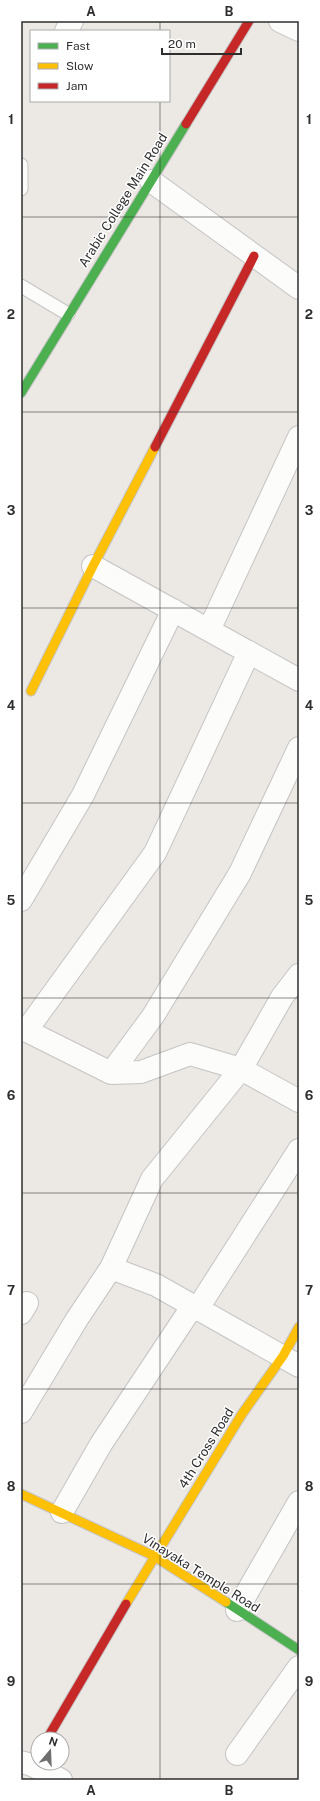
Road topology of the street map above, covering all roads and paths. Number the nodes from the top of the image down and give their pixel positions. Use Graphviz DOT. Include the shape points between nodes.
graph roads {
  1 [pos="72,21"];
  2 [pos="249,21"];
  3 [pos="280,21"];
  4 [pos="67,30"];
  5 [pos="299,30"];
  6 [pos="21,165"];
  7 [pos="151,181"];
  8 [pos="21,189"];
  9 [pos="254,256"];
  10 [pos="21,286"];
  11 [pos="299,288"];
  12 [pos="68,314"];
  13 [pos="21,393"];
  14 [pos="299,437"];
  15 [pos="93,566"];
  16 [pos="173,610"];
  17 [pos="209,630"];
  18 [pos="249,652"];
  19 [pos="298,675"];
  20 [pos="31,692"];
  21 [pos="299,748"];
  22 [pos="21,900"];
  23 [pos="299,975"];
  24 [pos="24,1029"];
  25 [pos="241,1069"];
  26 [pos="111,1073"];
  27 [pos="299,1102"];
  28 [pos="299,1150"];
  29 [pos="111,1268"];
  30 [pos="198,1308"];
  31 [pos="299,1327"];
  32 [pos="291,1361"];
  33 [pos="21,1412"];
  34 [pos="21,1494"];
  35 [pos="299,1502"];
  36 [pos="62,1512"];
  37 [pos="154,1556"];
  38 [pos="237,1610"];
  39 [pos="299,1650"];
  40 [pos="299,1667"];
  41 [pos="52,1731"];
  42 [pos="237,1754"];
  43 [pos="28,1765"];
  44 [pos="61,1780"];
  1 -- 4 [label="street"];
  2 -- 7 [label="street, Arabic College Main Road"];
  3 -- 5 [label="street"];
  6 -- 8 [label="lane"];
  7 -- 9 [label="street"];
  7 -- 12 [label="street, Arabic College Main Road"];
  9 -- 11 [label="street"];
  9 -- 15 [label="street"];
  10 -- 12 [label="lane"];
  12 -- 13 [label="street, Arabic College Main Road"];
  14 -- 17 [label="street"];
  15 -- 16 [label="street"];
  15 -- 20 [label="street"];
  16 -- 17 [label="street"];
  16 -- 22 [label="street" via="83,795"];
  17 -- 18 [label="street"];
  18 -- 19 [label="street"];
  18 -- 24 [label="street" via="155,853"];
  21 -- 26 [label="street" via="240,872 153,1016"];
  23 -- 25 [label="street" via="282,997"];
  24 -- 26 [label="street"];
  25 -- 26 [label="street" via="190,1054 141,1072"];
  25 -- 27 [label="street"];
  25 -- 29 [label="street" via="152,1179"];
  28 -- 30 [label="street"];
  29 -- 30 [label="street" via="156,1285"];
  29 -- 33 [label="street"];
  30 -- 32 [label="street"];
  30 -- 36 [label="street" via="188,1313 101,1444"];
  31 -- 32 [label="street, 4th Cross Road"];
  32 -- 37 [label="street, 4th Cross Road" via="242,1414"];
  34 -- 36 [label="street, Vinayaka Temple Road"];
  35 -- 38 [label="street"];
  36 -- 37 [label="street, Vinayaka Temple Road"];
  37 -- 38 [label="street, Vinayaka Temple Road"];
  37 -- 41 [label="street, 4th Cross Road"];
  38 -- 39 [label="street, Vinayaka Temple Road"];
  40 -- 42 [label="street"];
  43 -- 44 [label="street"];
}
